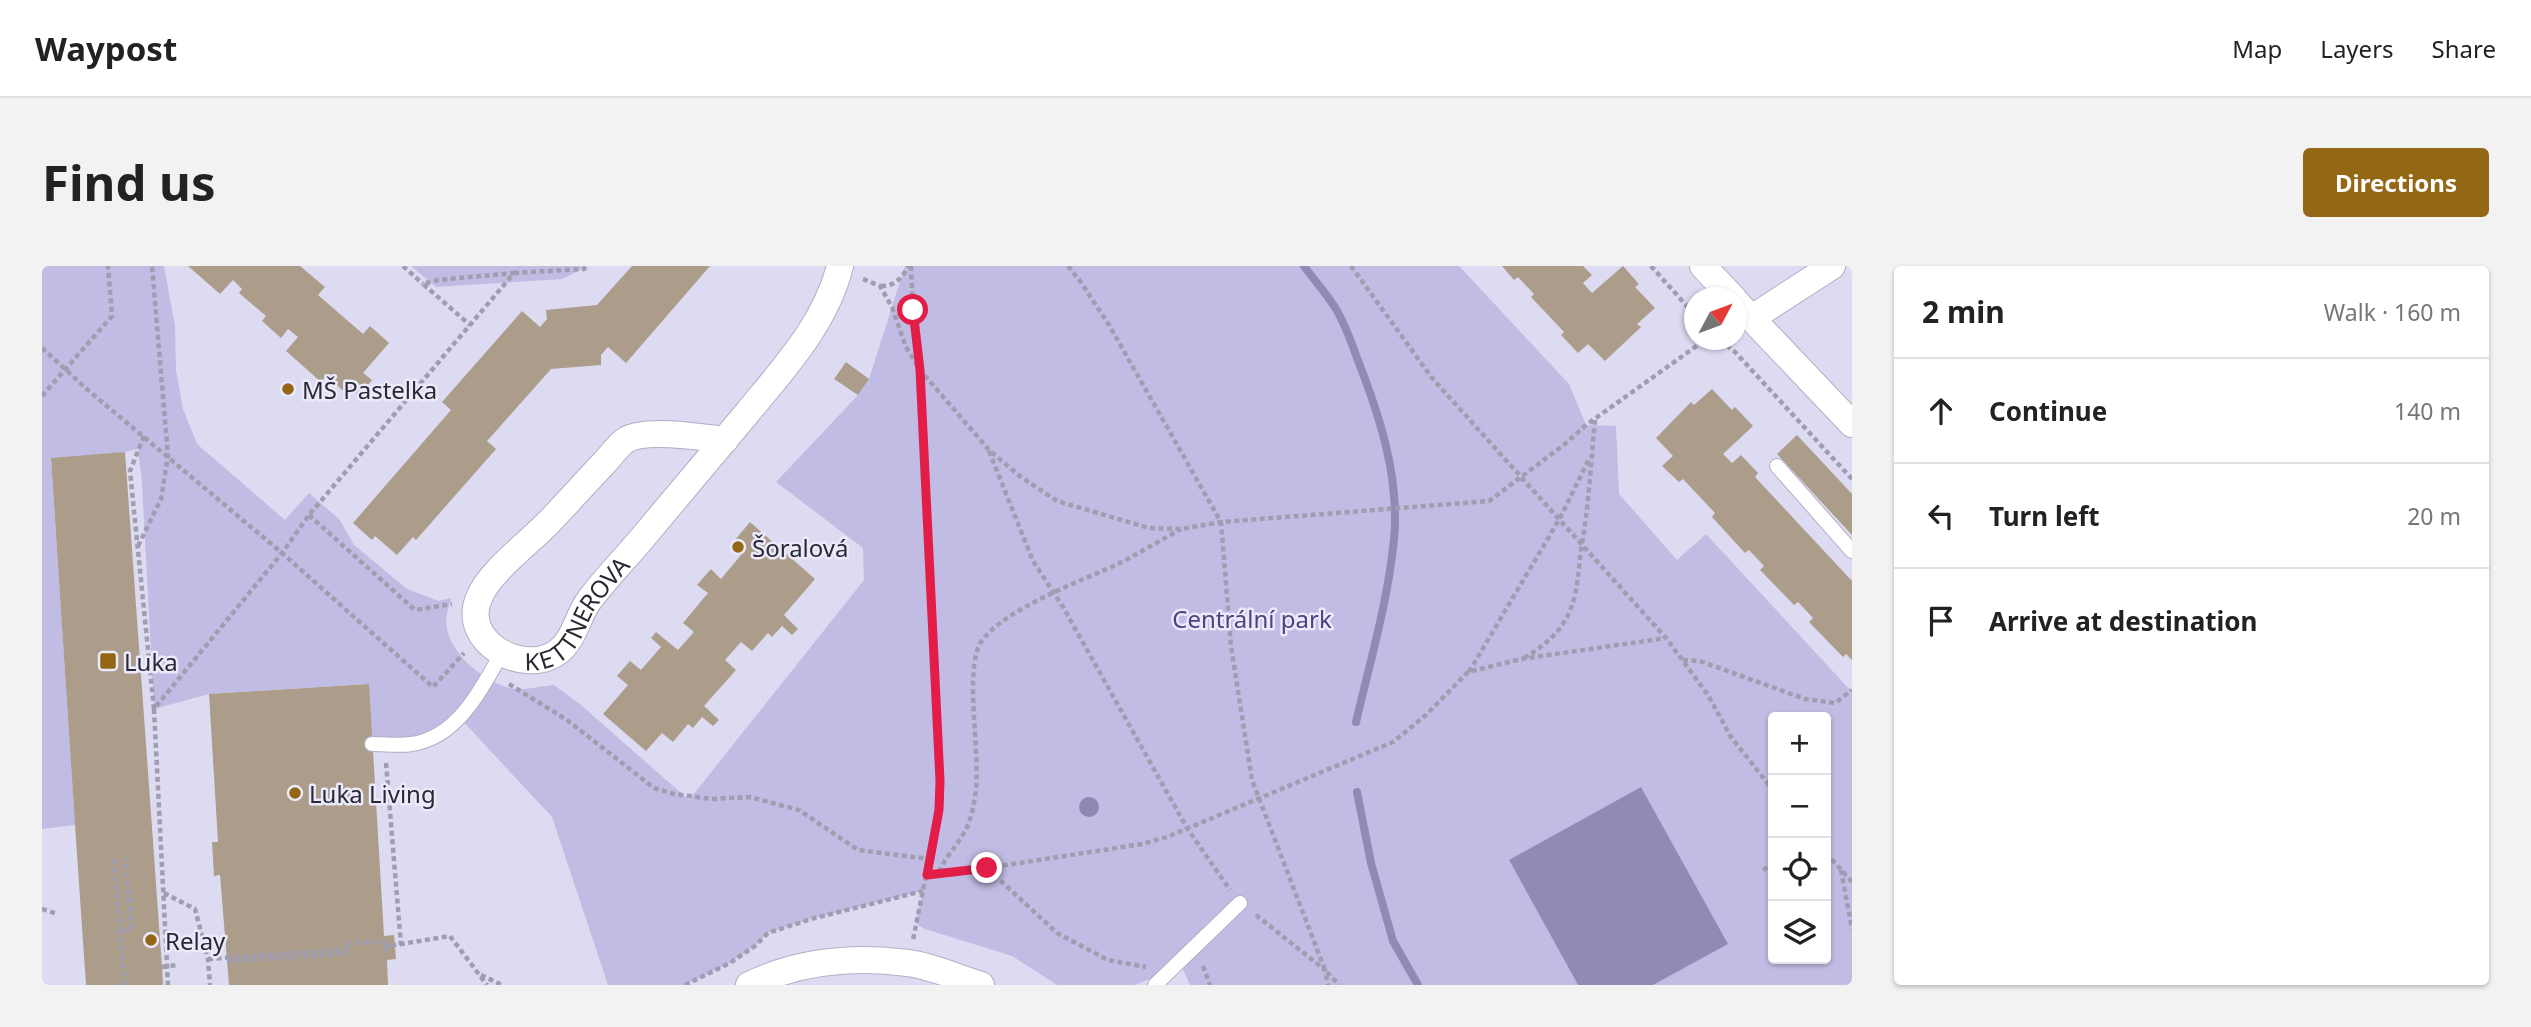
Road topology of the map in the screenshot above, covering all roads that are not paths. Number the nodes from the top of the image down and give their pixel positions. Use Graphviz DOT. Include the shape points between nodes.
graph roads {
  1 [pos="1703,266"];
  2 [pos="1832,266"];
  3 [pos="839,268"];
  4 [pos="1723,287"];
  5 [pos="1747,308"];
  6 [pos="1747,313"];
  7 [pos="1852,424"];
  8 [pos="725,440"];
  9 [pos="1777,466"];
  10 [pos="1852,551"];
  11 [pos="496,663"];
  12 [pos="379,744"];
  13 [pos="1240,903"];
  14 [pos="749,985"];
  15 [pos="981,985"];
  16 [pos="1155,985"];
  1 -- 4 [label="street"];
  2 -- 5 [label="street"];
  3 -- 8 [label="street, KETTNEROVA" via="823,311 794,357"];
  6 -- 7 [label="street"];
  8 -- 11 [label="street, KETTNEROVA" via="587,603 560,651 530,662"];
  8 -- 11 [label="street, KETTNEROVA" via="664,433 626,439 487,581 474,617"];
  9 -- 10 [label="lane"];
  11 -- 12 [label="lane" via="460,718 436,735 413,744"];
  13 -- 16 [label="lane"];
  14 -- 15 [label="street" via="776,972 835,960 910,963"];
}
